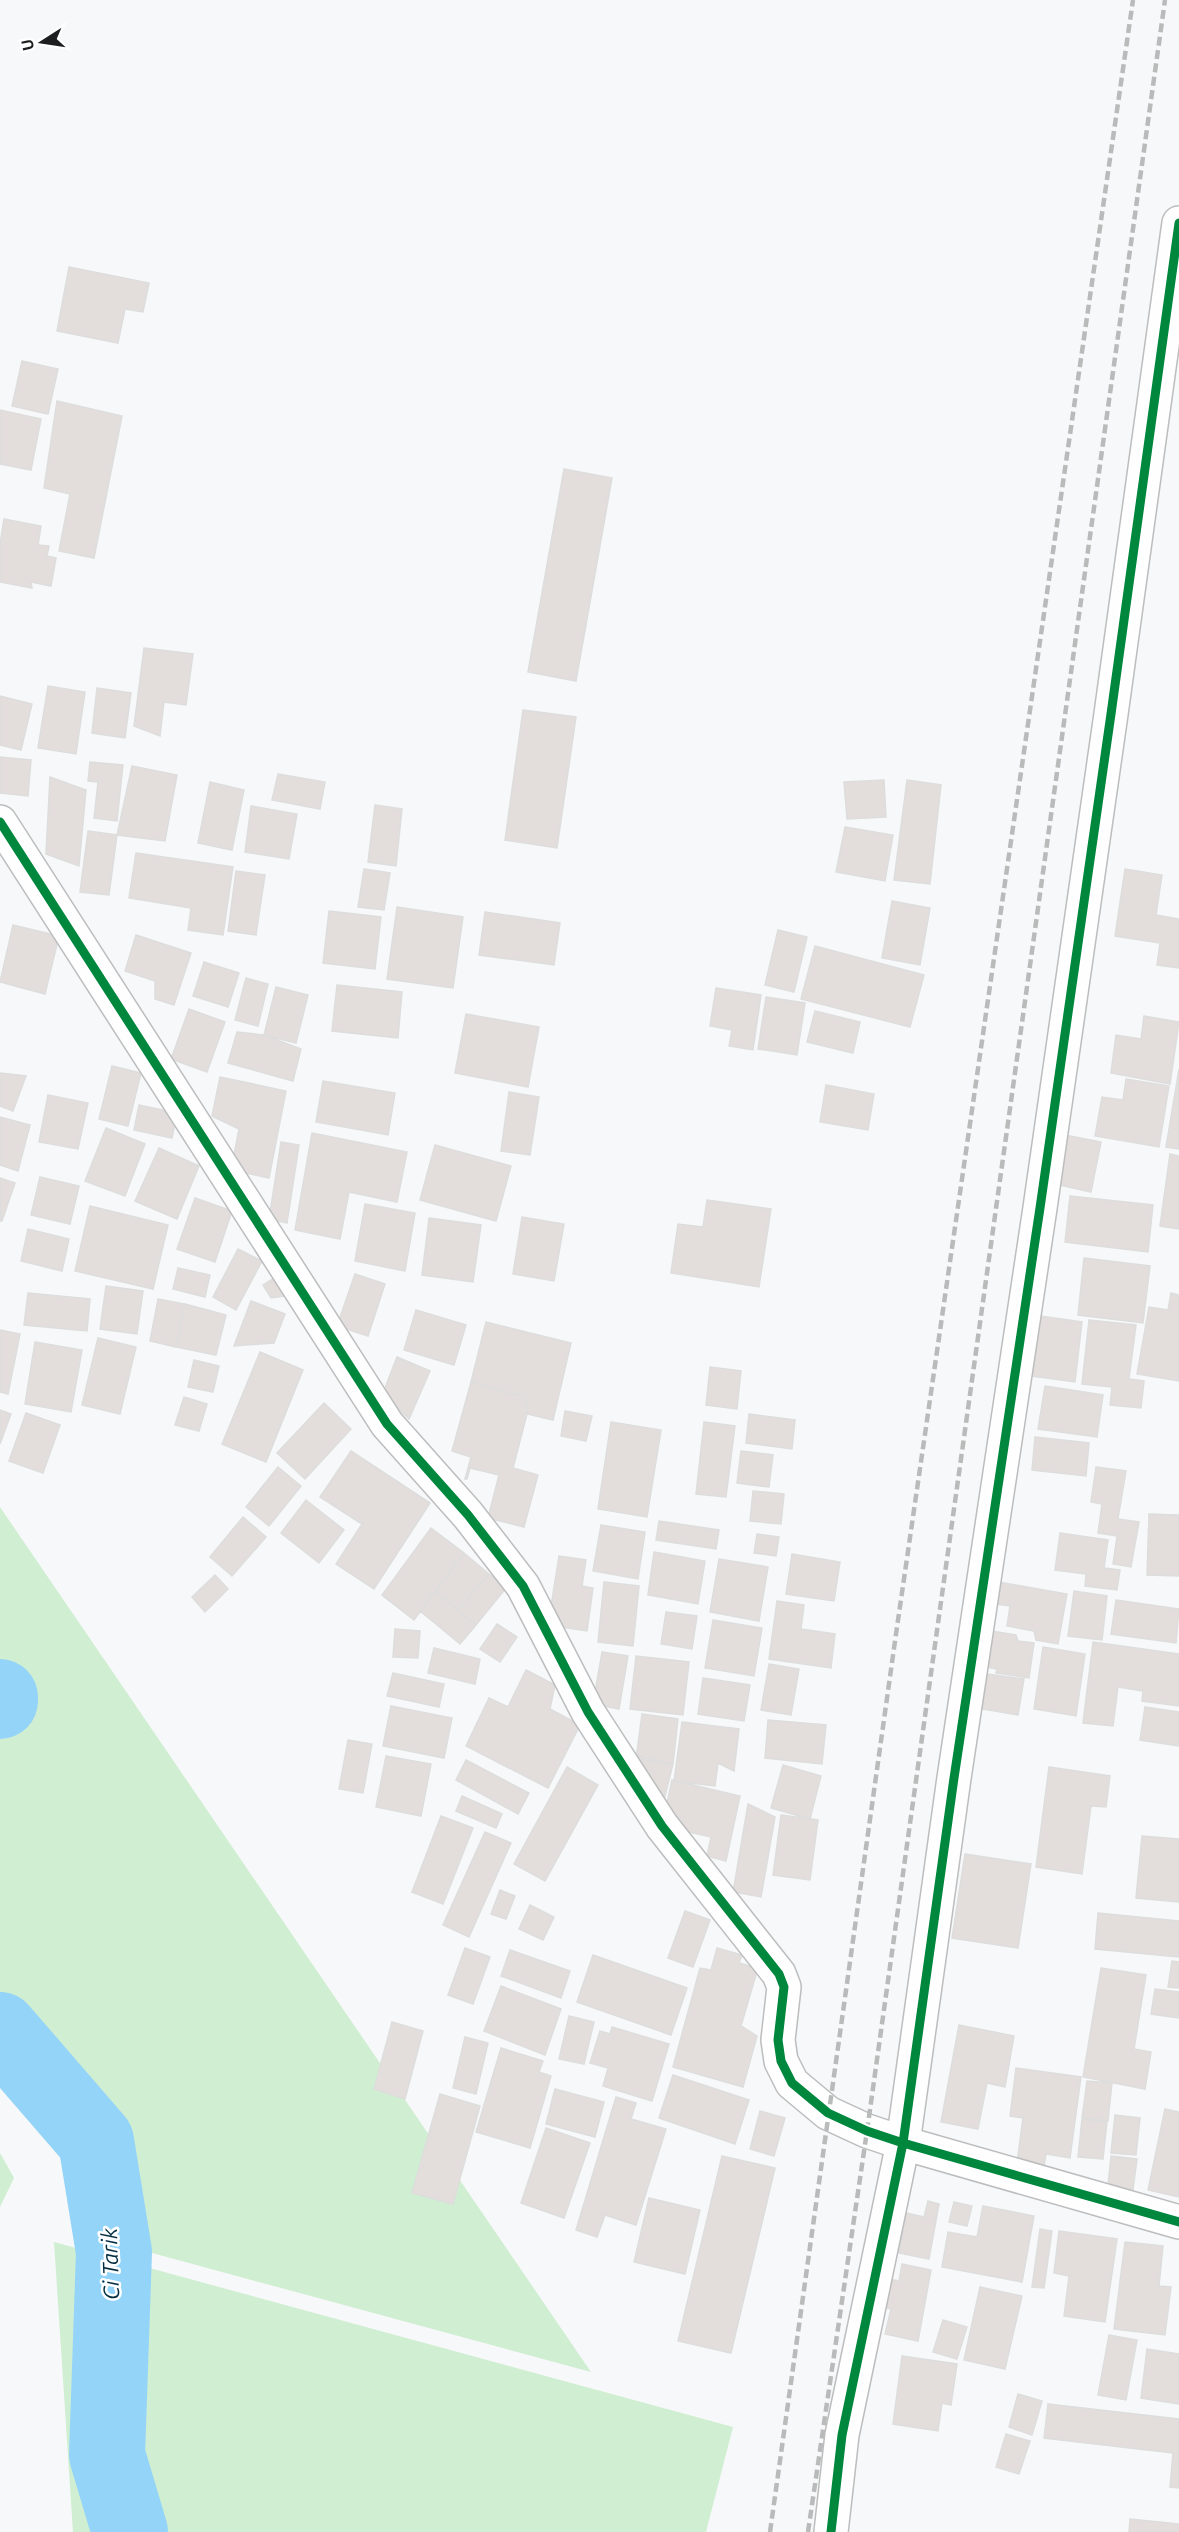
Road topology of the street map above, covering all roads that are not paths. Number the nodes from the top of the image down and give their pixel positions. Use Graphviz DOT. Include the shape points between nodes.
graph roads {
  1 [pos="1179,223"];
  2 [pos="0,822"];
  3 [pos="903,2143"];
  4 [pos="1179,2222"];
  5 [pos="831,2532"];
  1 -- 3 [label="street"];
  2 -- 3 [label="street" via="387,1424 468,1515 523,1586 588,1712 662,1826 779,1974 784,1987 778,2040 781,2061 792,2082 828,2113"];
  3 -- 4 [label="street"];
  3 -- 5 [label="street" via="842,2435"];
}
